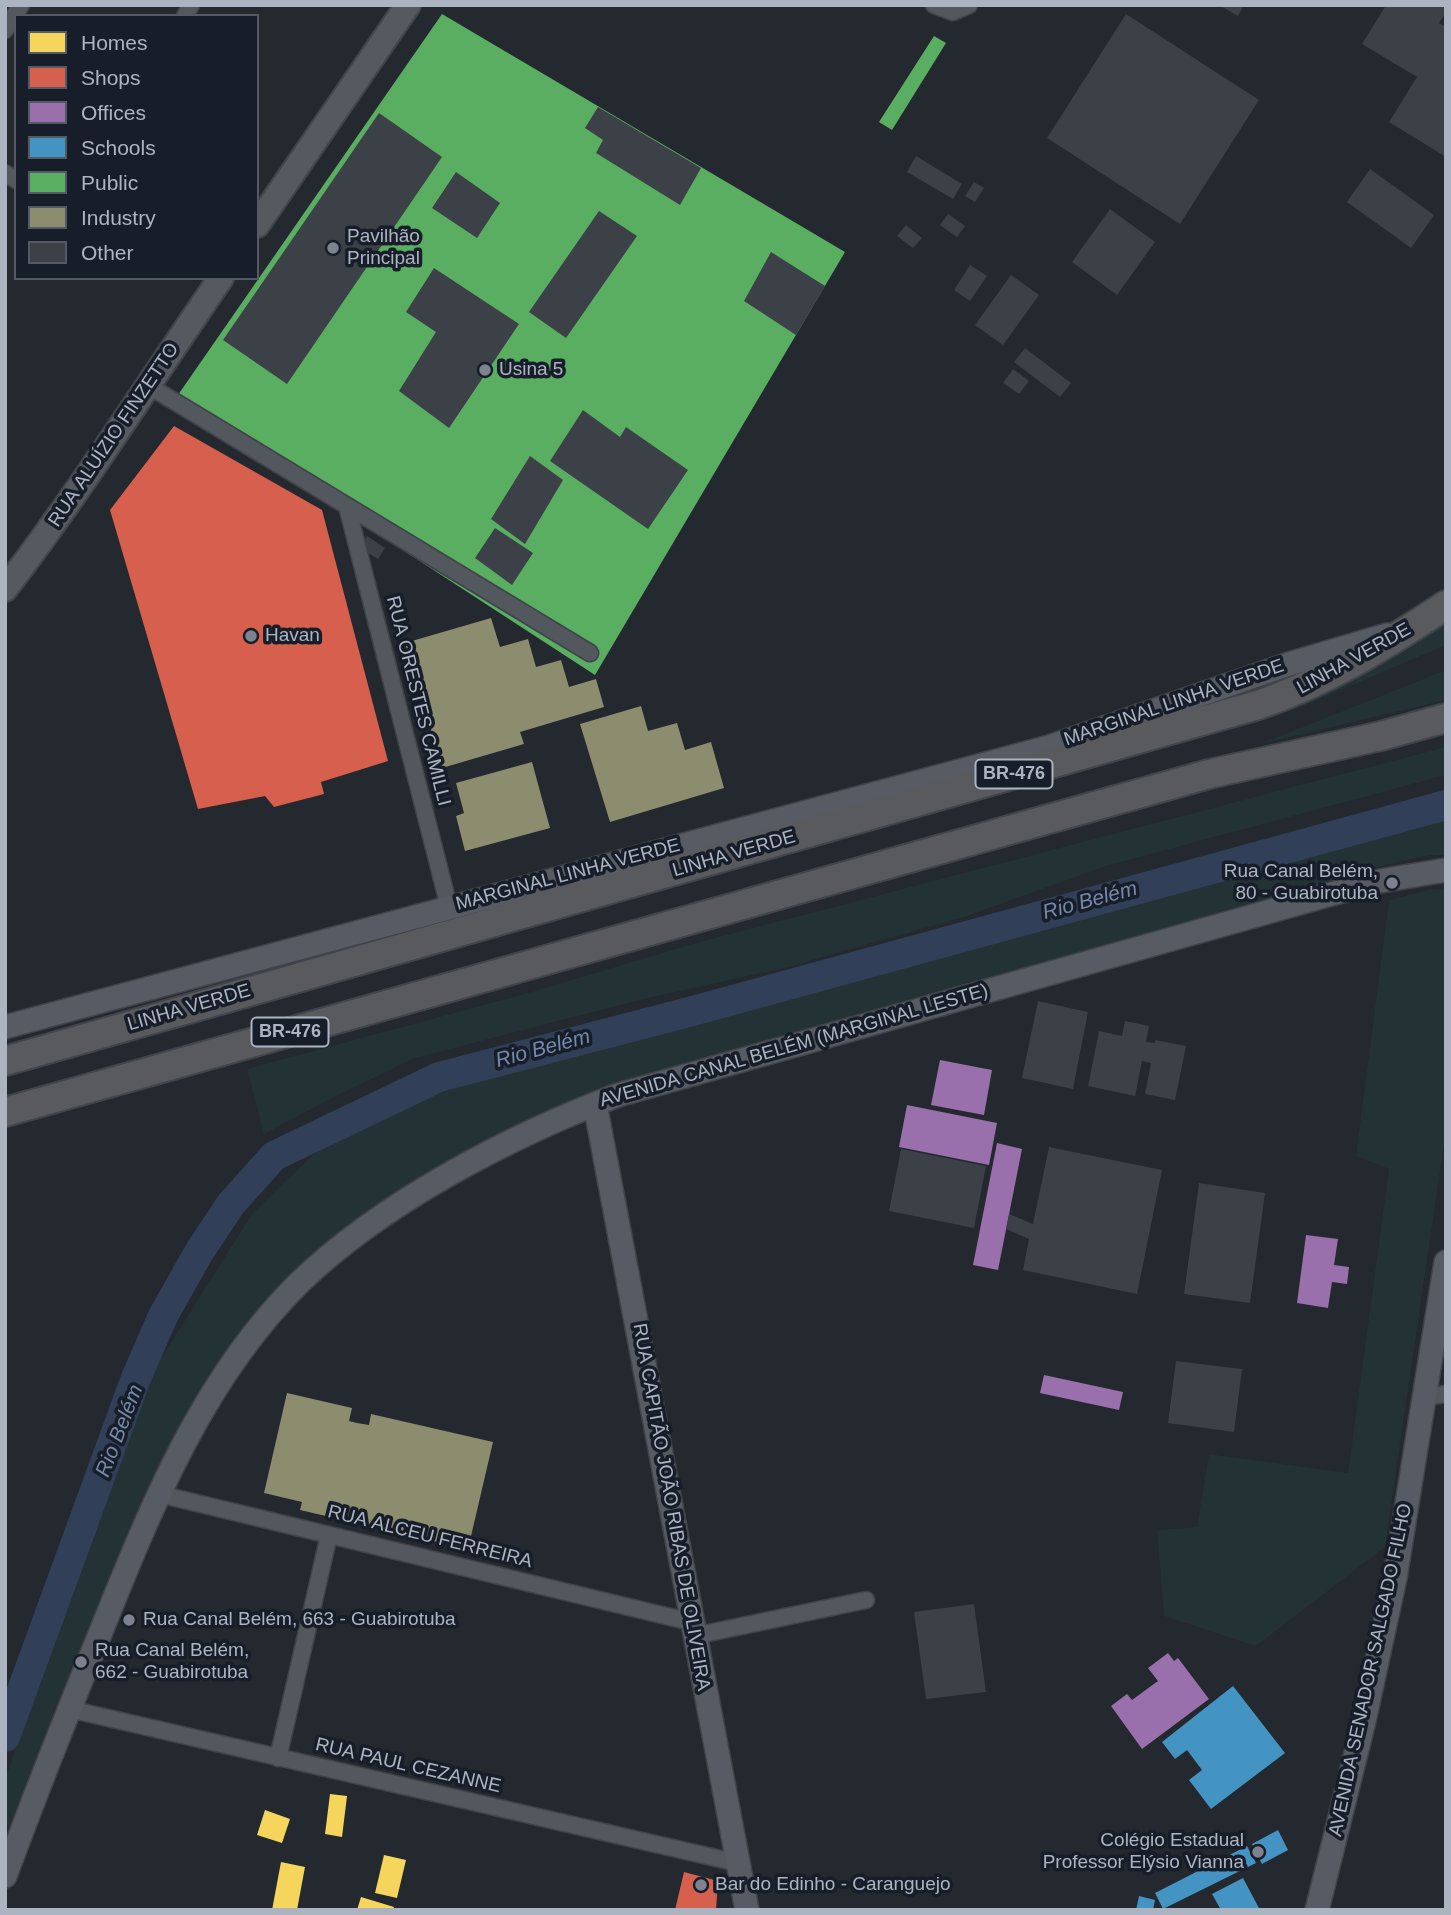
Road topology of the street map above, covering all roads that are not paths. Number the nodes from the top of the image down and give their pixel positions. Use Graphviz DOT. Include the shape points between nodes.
graph roads {
  1 [pos="408,5"];
  2 [pos="934,5"];
  3 [pos="969,5"];
  4 [pos="259,222"];
  5 [pos="220,280"];
  6 [pos="149,386"];
  7 [pos="348,506"];
  8 [pos="5,589"];
  9 [pos="1446,605"];
  10 [pos="1410,629"];
  11 [pos="590,653"];
  12 [pos="1446,718"];
  13 [pos="1446,870"];
  14 [pos="449,907"];
  15 [pos="5,1027"];
  16 [pos="5,1061"];
  17 [pos="595,1104"];
  18 [pos="5,1112"];
  19 [pos="1446,1262"];
  20 [pos="1435,1395"];
  21 [pos="159,1494"];
  22 [pos="329,1535"];
  23 [pos="866,1600"];
  24 [pos="693,1629"];
  25 [pos="69,1709"];
  26 [pos="278,1758"];
  27 [pos="738,1863"];
  28 [pos="5,1876"];
  29 [pos="747,1910"];
  30 [pos="1317,1910"];
  1 -- 4 [label="main road"];
  2 -- 3 [label="street" via="953,12"];
  5 -- 6 [label="main road, RUA ALUÍZIO FINZETTO"];
  6 -- 7 [label="street"];
  6 -- 8 [label="main road, RUA ALUÍZIO FINZETTO"];
  7 -- 11 [label="street"];
  7 -- 14 [label="street, RUA ORESTES CAMILLI"];
  9 -- 10 [label="highway, LINHA VERDE / BR-476"];
  10 -- 14 [label="street, MARGINAL LINHA VERDE" via="1289,664 1049,747"];
  10 -- 16 [label="highway, LINHA VERDE / BR-476" via="1329,676 1258,705"];
  12 -- 18 [label="highway, BR-476" via="1209,774"];
  13 -- 17 [label="street, AVENIDA CANAL BELÉM (MARGINAL LESTE)" via="1360,886"];
  14 -- 15 [label="street, MARGINAL LINHA VERDE"];
  17 -- 21 [label="street, AVENIDA CANAL BELÉM (MARGINAL LESTE)" via="458,1171 325,1259 249,1341 200,1416"];
  17 -- 24 [label="street, RUA CAPITÃO JOÃO RIBAS DE OLIVEIRA"];
  19 -- 20 [label="street, AVENIDA SENADOR SALGADO FILHO"];
  20 -- 30 [label="street, AVENIDA SENADOR SALGADO FILHO"];
  21 -- 22 [label="street, RUA ALCEU FERREIRA"];
  21 -- 25 [label="street, AVENIDA CANAL BELÉM (MARGINAL LESTE)"];
  22 -- 24 [label="street, RUA ALCEU FERREIRA"];
  22 -- 26 [label="street"];
  23 -- 24 [label="street, RUA ALCEU FERREIRA"];
  24 -- 27 [label="street, RUA CAPITÃO JOÃO RIBAS DE OLIVEIRA"];
  25 -- 26 [label="street, RUA PAUL CEZANNE"];
  25 -- 28 [label="street, AVENIDA CANAL BELÉM (MARGINAL LESTE)"];
  26 -- 27 [label="street, RUA PAUL CEZANNE"];
  27 -- 29 [label="street, RUA CAPITÃO JOÃO RIBAS DE OLIVEIRA"];
}
